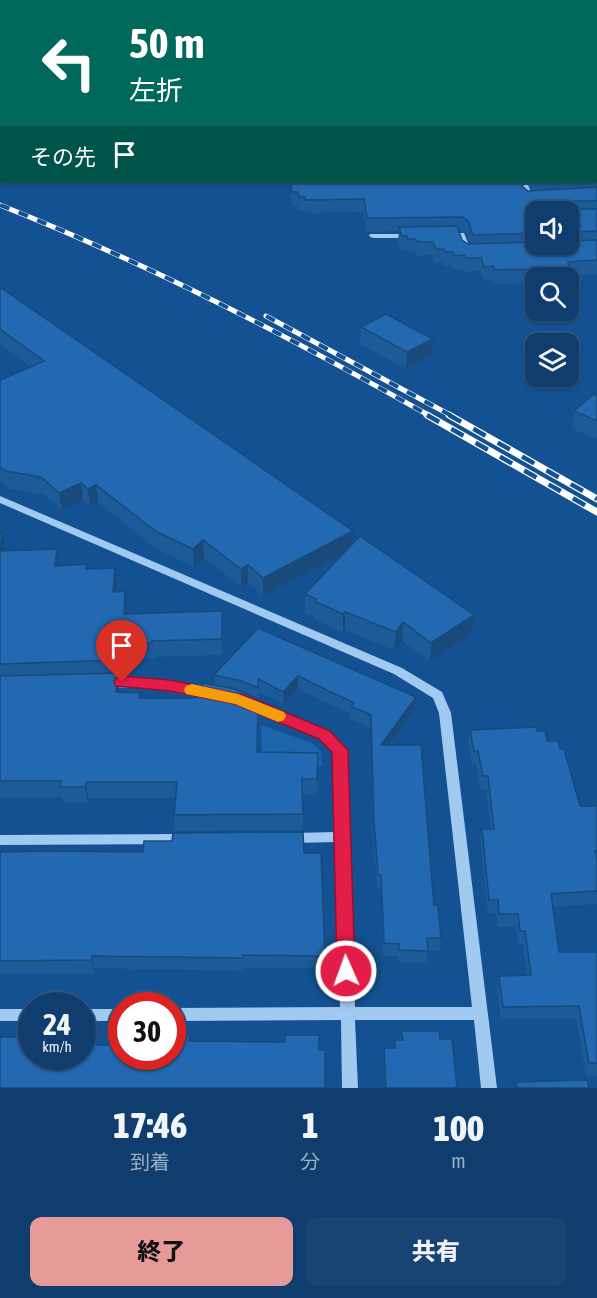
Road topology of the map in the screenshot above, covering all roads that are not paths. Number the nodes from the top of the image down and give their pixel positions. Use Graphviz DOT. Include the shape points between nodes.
graph roads {
  1 [pos="523,183"];
  2 [pos="540,199"];
  3 [pos="440,235"];
  4 [pos="374,236"];
  5 [pos="417,236"];
  6 [pos="478,252"];
  7 [pos="0,499"];
  8 [pos="88,683"];
  9 [pos="342,837"];
  10 [pos="200,838"];
  11 [pos="283,838"];
  12 [pos="0,840"];
  13 [pos="480,1013"];
  14 [pos="0,1015"];
  15 [pos="18,1015"];
  16 [pos="186,1015"];
  17 [pos="348,1015"];
  18 [pos="350,1088"];
  19 [pos="489,1088"];
  1 -- 2 [label="street" via="528,200"];
  3 -- 6 [label="street" via="461,235 467,253"];
  4 -- 5 [label="street"];
  7 -- 13 [label="street" via="398,670 438,696 445,713"];
  8 -- 9 [label="street" via="170,685 233,698 325,735 340,750"];
  9 -- 11 [label="street"];
  9 -- 17 [label="street"];
  10 -- 12 [label="street"];
  13 -- 17 [label="street"];
  13 -- 19 [label="street"];
  14 -- 15 [label="street"];
  16 -- 17 [label="street"];
  17 -- 18 [label="street"];
}
